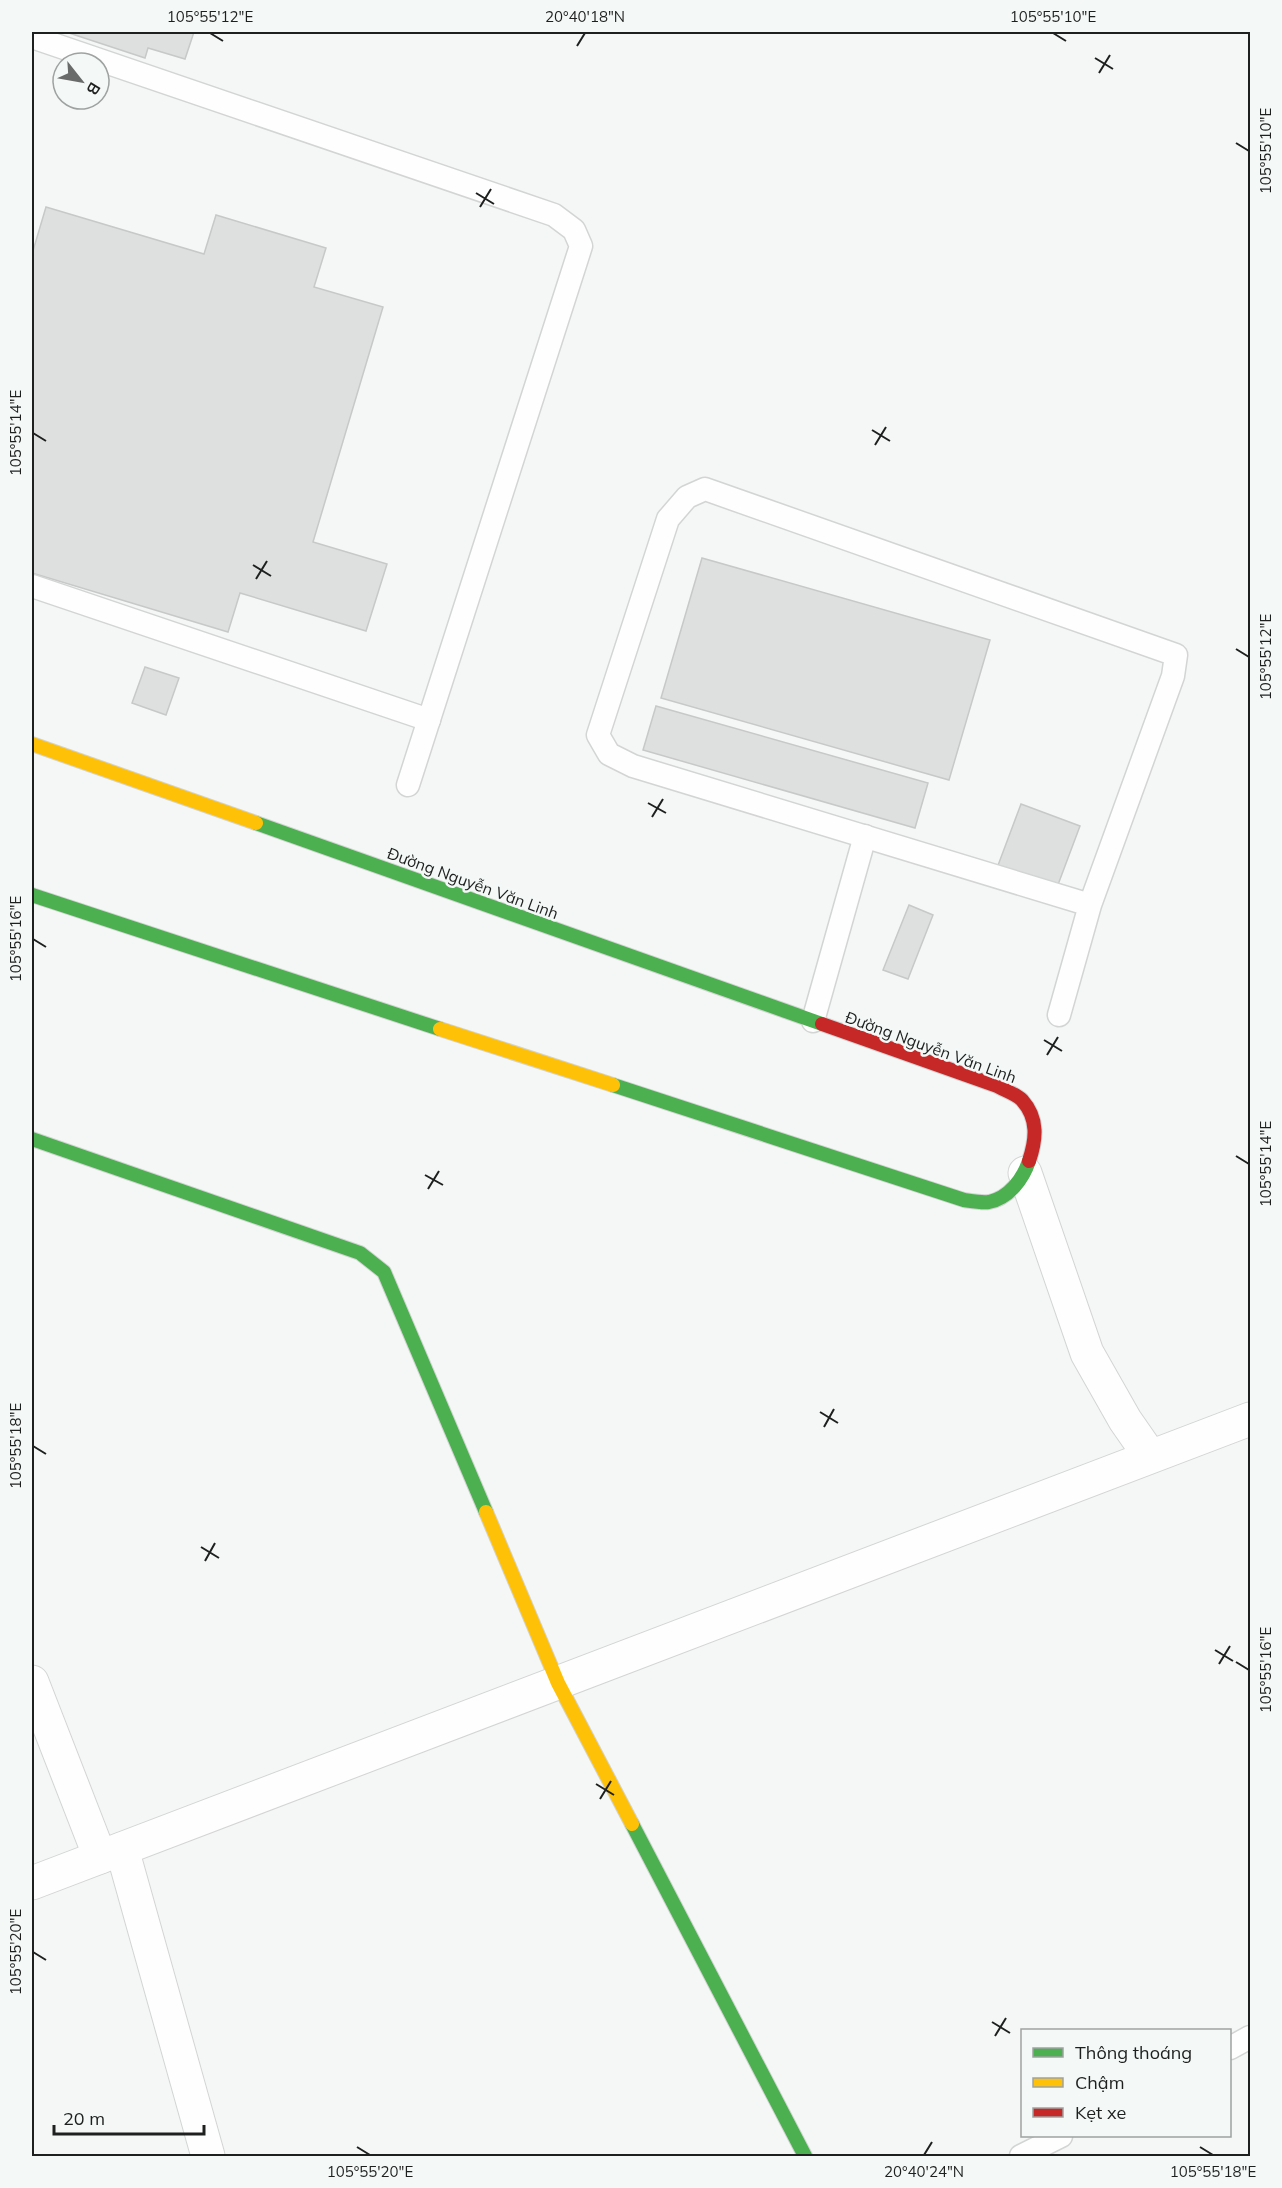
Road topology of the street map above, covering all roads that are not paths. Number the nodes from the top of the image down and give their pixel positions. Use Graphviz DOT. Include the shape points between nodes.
graph roads {
  1 [pos="32,37"];
  2 [pos="32,586"];
  3 [pos="429,720"];
  4 [pos="32,744"];
  5 [pos="408,785"];
  6 [pos="865,836"];
  7 [pos="32,895"];
  8 [pos="1090,905"];
  9 [pos="1059,1015"];
  10 [pos="813,1021"];
  11 [pos="32,1139"];
  12 [pos="1025,1173"];
  13 [pos="1251,1419"];
  14 [pos="1150,1456"];
  15 [pos="32,1682"];
  16 [pos="558,1683"];
  17 [pos="111,1853"];
  18 [pos="32,1883"];
  19 [pos="1251,2037"];
  20 [pos="1231,2047"];
  21 [pos="1059,2137"];
  22 [pos="208,2157"];
  23 [pos="805,2157"];
  24 [pos="1021,2157"];
  1 -- 3 [label="lane" via="554,215 574,230 581,246"];
  2 -- 3 [label="lane"];
  3 -- 5 [label="lane"];
  4 -- 10 [label="main road, Đường Nguyễn Văn Linh"];
  6 -- 8 [label="lane"];
  6 -- 8 [label="lane" via="633,766 609,754 598,735 668,519 687,497 705,489 1176,655 1173,676"];
  6 -- 10 [label="lane"];
  7 -- 12 [label="main road, Đường Nguyễn Văn Linh" via="964,1200 989,1202 1010,1192"];
  8 -- 9 [label="lane"];
  10 -- 12 [label="main road, Đường Nguyễn Văn Linh" via="997,1086 1021,1099 1034,1120 1036,1141"];
  11 -- 16 [label="main road" via="360,1253 384,1272"];
  12 -- 14 [label="street" via="1087,1353"];
  13 -- 14 [label="street"];
  14 -- 16 [label="street"];
  15 -- 17 [label="street"];
  16 -- 17 [label="street"];
  16 -- 23 [label="main road"];
  17 -- 18 [label="street"];
  17 -- 22 [label="street"];
  19 -- 20 [label="lane"];
  21 -- 24 [label="lane"];
}
